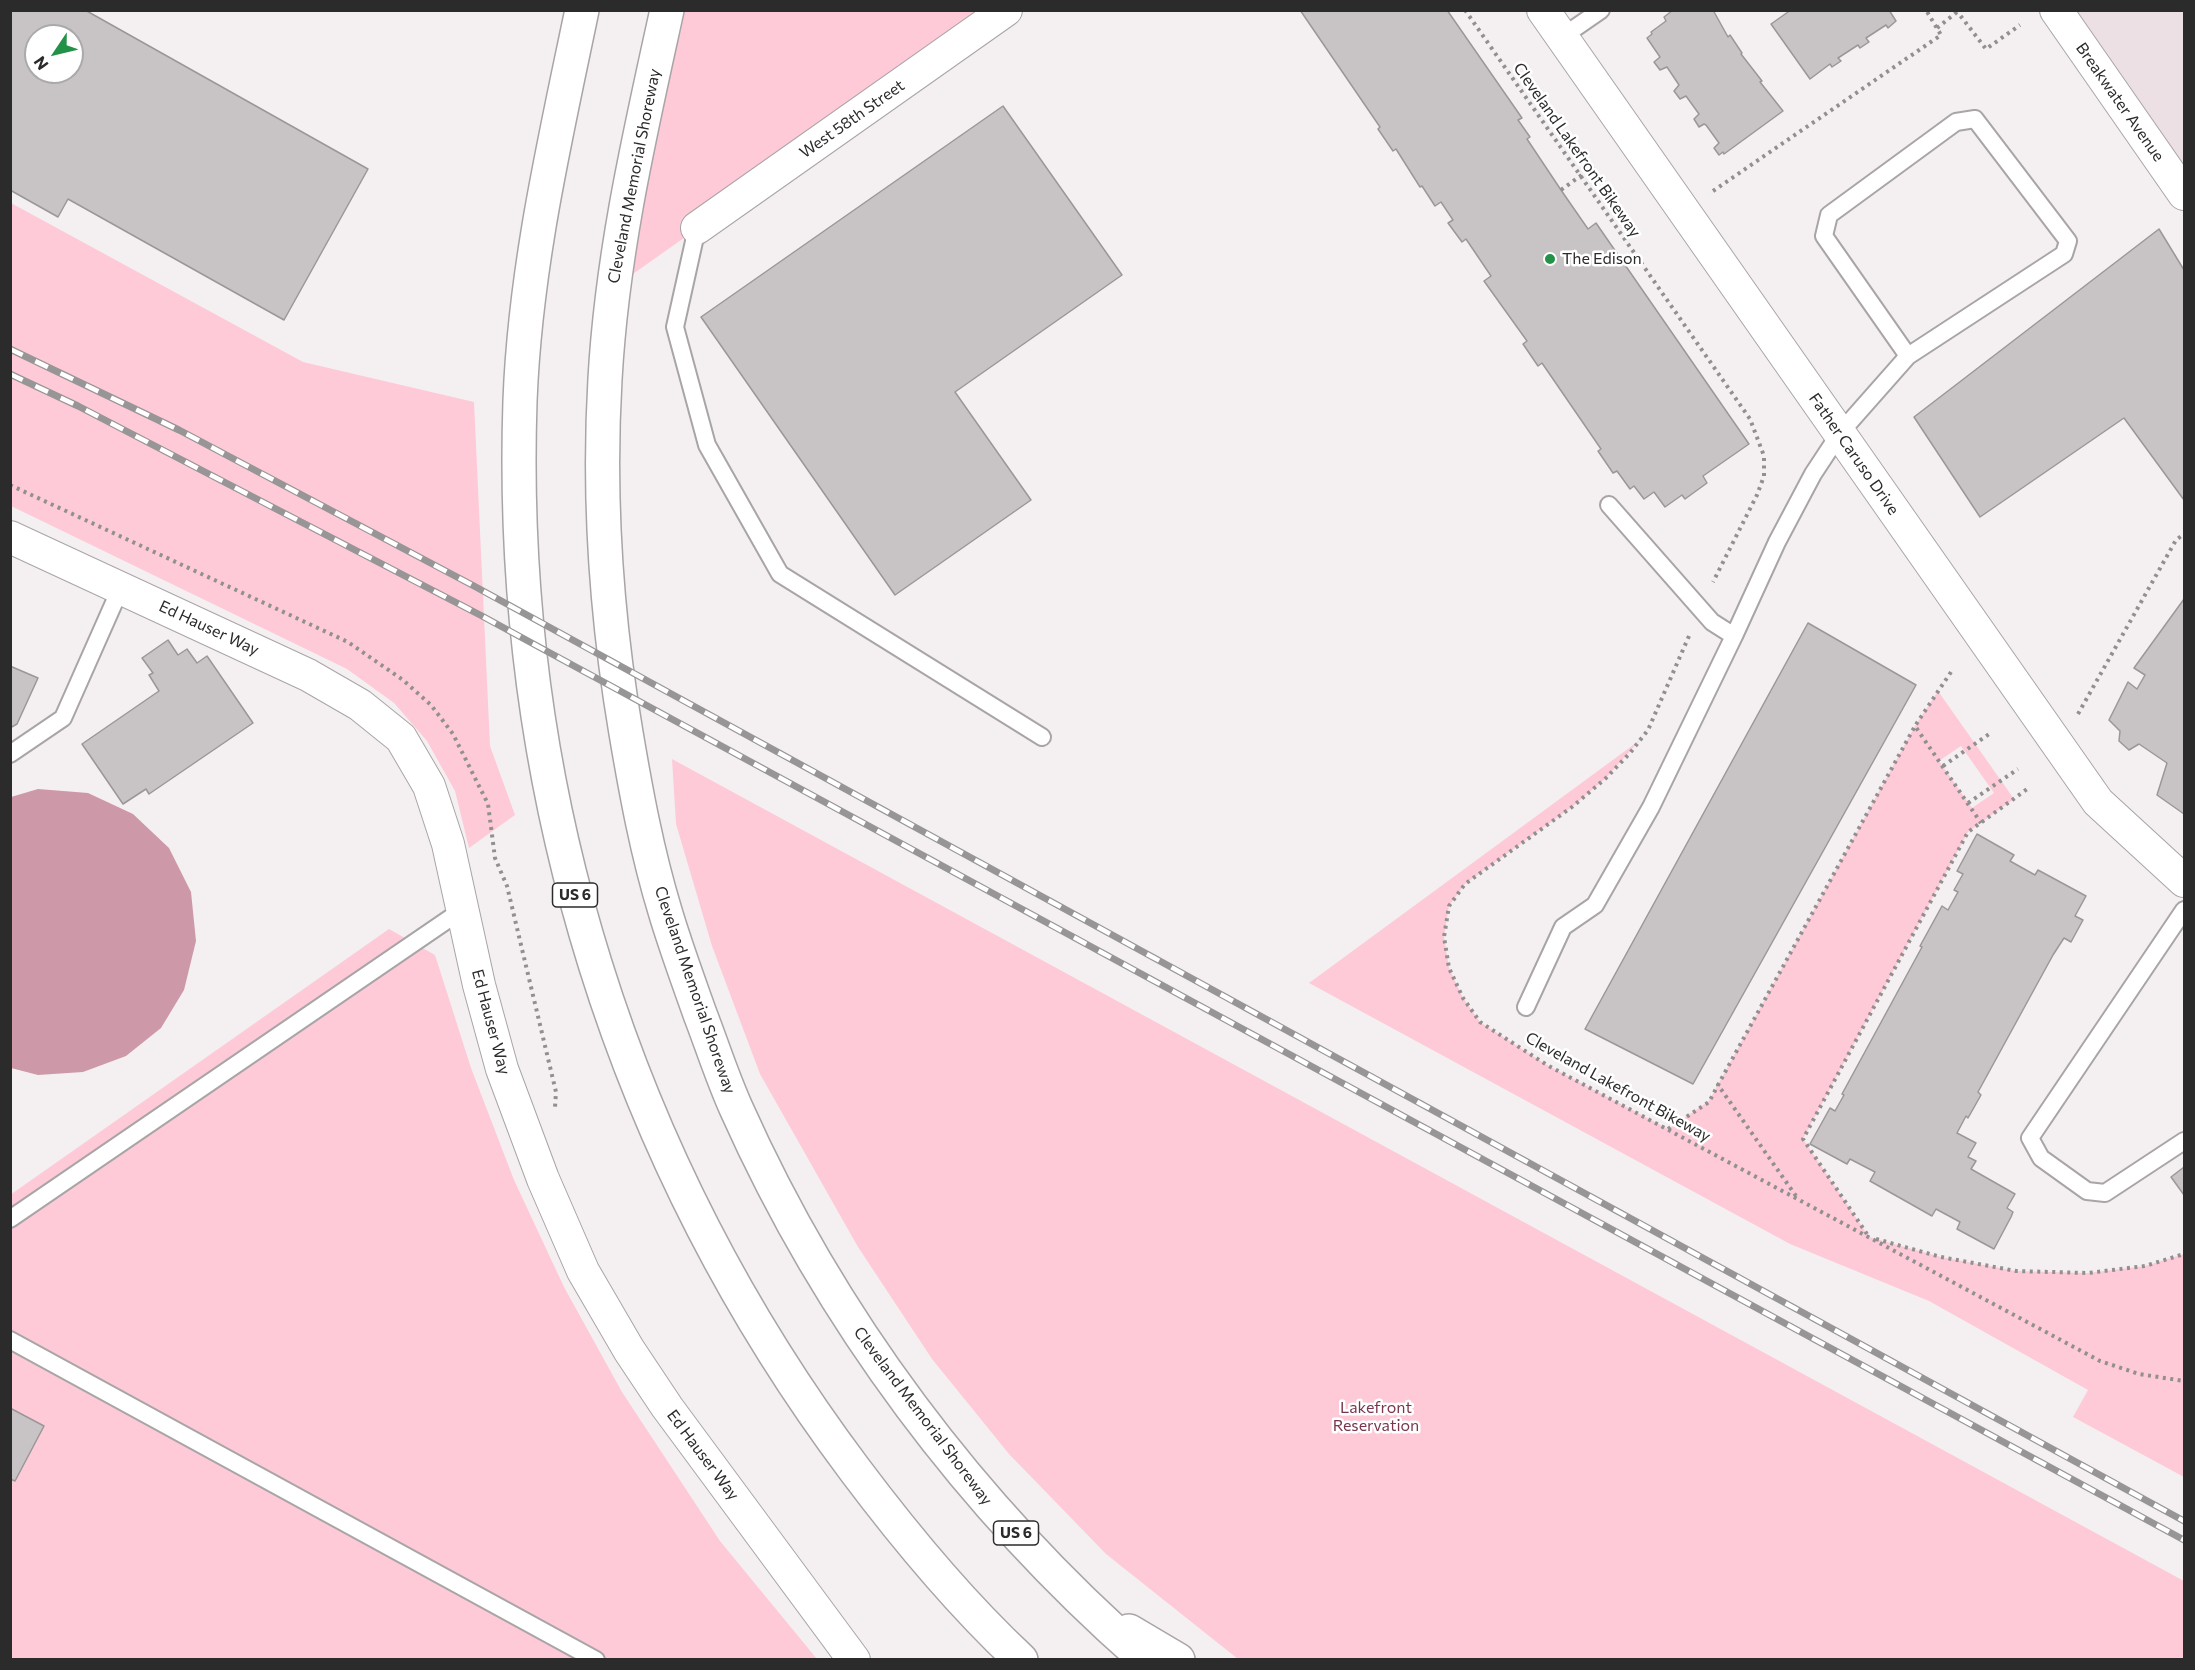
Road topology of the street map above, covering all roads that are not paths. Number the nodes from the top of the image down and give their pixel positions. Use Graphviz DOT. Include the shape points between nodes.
graph roads {
  1 [pos="582,10"];
  2 [pos="667,10"];
  3 [pos="1006,10"];
  4 [pos="1543,10"];
  5 [pos="1601,10"];
  6 [pos="2056,10"];
  7 [pos="1562,37"];
  8 [pos="2184,194"];
  9 [pos="697,228"];
  10 [pos="1908,356"];
  11 [pos="1840,433"];
  12 [pos="1609,505"];
  13 [pos="10,537"];
  14 [pos="120,587"];
  15 [pos="1734,636"];
  16 [pos="1042,737"];
  17 [pos="10,754"];
  18 [pos="2181,868"];
  19 [pos="462,910"];
  20 [pos="2184,910"];
  21 [pos="1526,1007"];
  22 [pos="2184,1141"];
  23 [pos="10,1219"];
  24 [pos="10,1340"];
  25 [pos="1086,1606"];
  26 [pos="596,1659"];
  27 [pos="854,1659"];
  28 [pos="1021,1659"];
  29 [pos="1146,1659"];
  30 [pos="1178,1659"];
  1 -- 28 [label="highway, US 6" via="556,125 532,265 520,397 519,469 532,678 555,814 572,883 610,1010 659,1140 719,1261 831,1438 876,1498"];
  2 -- 25 [label="highway, Cleveland Memorial Shoreway / US 6" via="621,233 608,335 603,432 614,659 632,772 662,899 685,973 736,1107 829,1285 950,1457 993,1509"];
  3 -- 9 [label="street, West 58th Street"];
  4 -- 7 [label="street, Father Caruso Drive"];
  5 -- 7 [label="lane"];
  6 -- 8 [label="street, Breakwater Avenue"];
  7 -- 11 [label="street, Father Caruso Drive"];
  9 -- 16 [label="lane" via="675,327 707,445 780,574"];
  10 -- 10 [label="lane" via="2064,254 2068,241 1976,119 1956,122 1829,216 1824,236"];
  10 -- 11 [label="lane"];
  11 -- 15 [label="lane" via="1777,542"];
  11 -- 18 [label="street, Father Caruso Drive" via="2098,802"];
  12 -- 15 [label="lane" via="1712,622"];
  13 -- 14 [label="street, Ed Hauser Way"];
  14 -- 17 [label="lane" via="63,718"];
  14 -- 19 [label="street, Ed Hauser Way" via="308,675 360,705 401,738 429,786 448,843"];
  15 -- 21 [label="lane" via="1651,807 1595,904 1563,927"];
  19 -- 23 [label="lane"];
  19 -- 27 [label="street, Ed Hauser Way" via="502,1069 583,1271 628,1350 667,1407"];
  20 -- 22 [label="lane" via="2030,1138 2041,1158 2087,1191 2105,1193"];
  24 -- 26 [label="lane"];
  25 -- 29 [label="highway, Cleveland Memorial Shoreway / US 6"];
  25 -- 30 [label="highway"];
}
